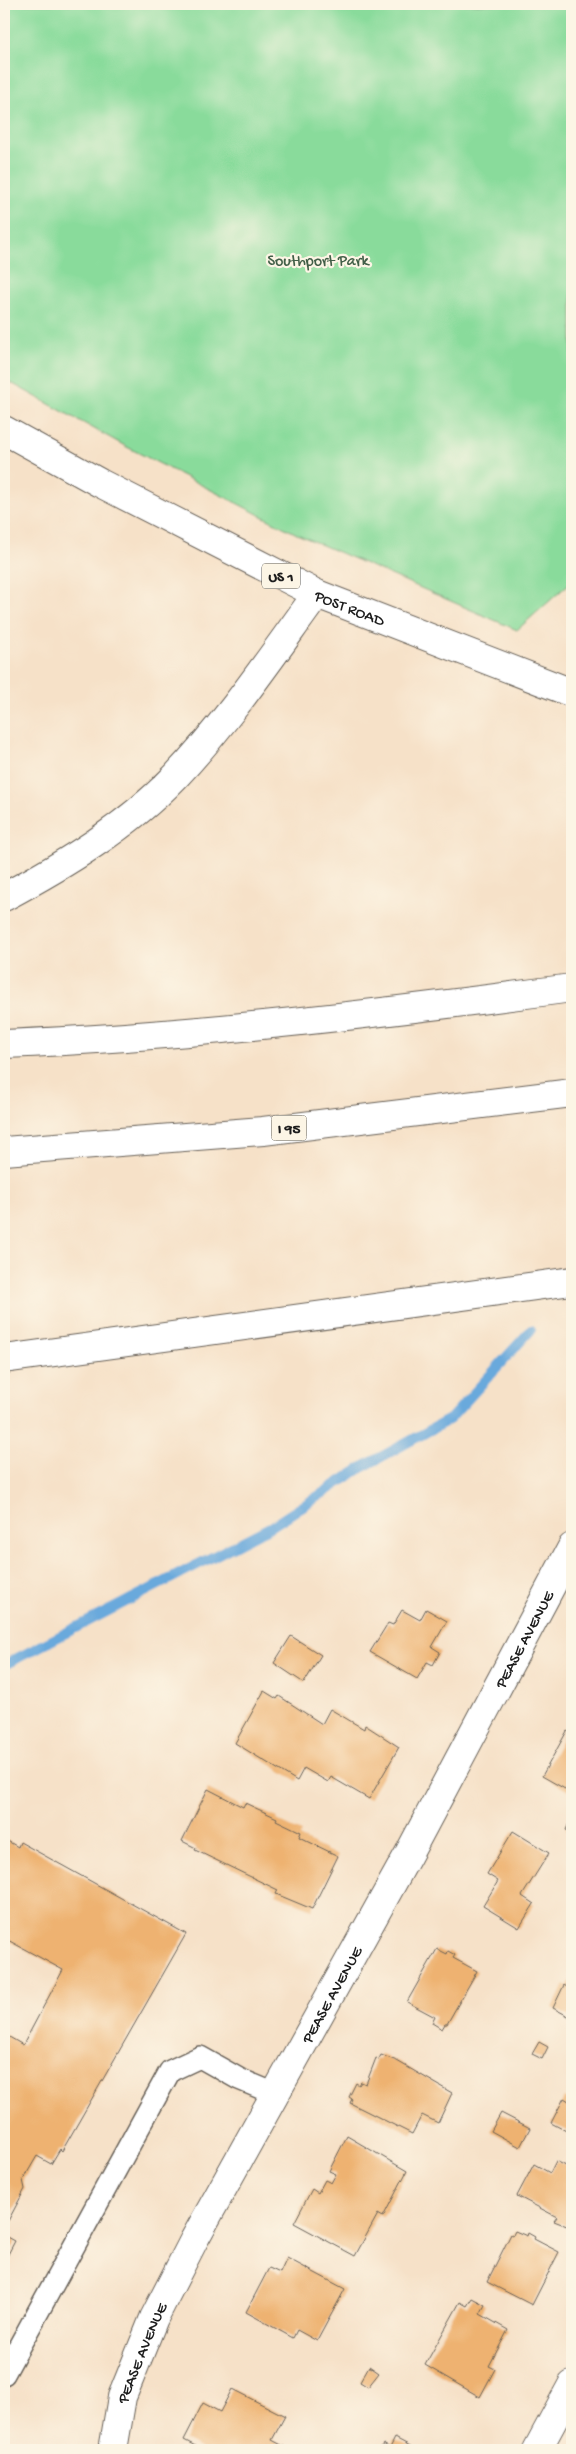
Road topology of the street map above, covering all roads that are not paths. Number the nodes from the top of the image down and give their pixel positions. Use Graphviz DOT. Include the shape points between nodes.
graph roads {
  1 [pos="4,430"];
  2 [pos="317,594"];
  3 [pos="572,693"];
  4 [pos="4,897"];
  5 [pos="572,988"];
  6 [pos="4,1044"];
  7 [pos="572,1093"];
  8 [pos="4,1151"];
  9 [pos="572,1281"];
  10 [pos="4,1359"];
  11 [pos="572,1547"];
  12 [pos="275,2094"];
  13 [pos="4,2374"];
  14 [pos="572,2385"];
  15 [pos="113,2450"];
  16 [pos="537,2450"];
  1 -- 2 [label="main road, POST ROAD / US 1"];
  2 -- 3 [label="main road, POST ROAD / US 1"];
  2 -- 4 [label="main road" via="217,730 173,779 126,820 82,852"];
  5 -- 6 [label="main road" via="200,1032"];
  7 -- 8 [label="main road, I 95" via="264,1131"];
  9 -- 10 [label="main road"];
  11 -- 12 [label="main road, PEASE AVENUE" via="408,1855"];
  12 -- 13 [label="lane" via="200,2057 170,2071"];
  12 -- 15 [label="main road, PEASE AVENUE" via="154,2318 122,2397"];
  14 -- 16 [label="main road"];
}
